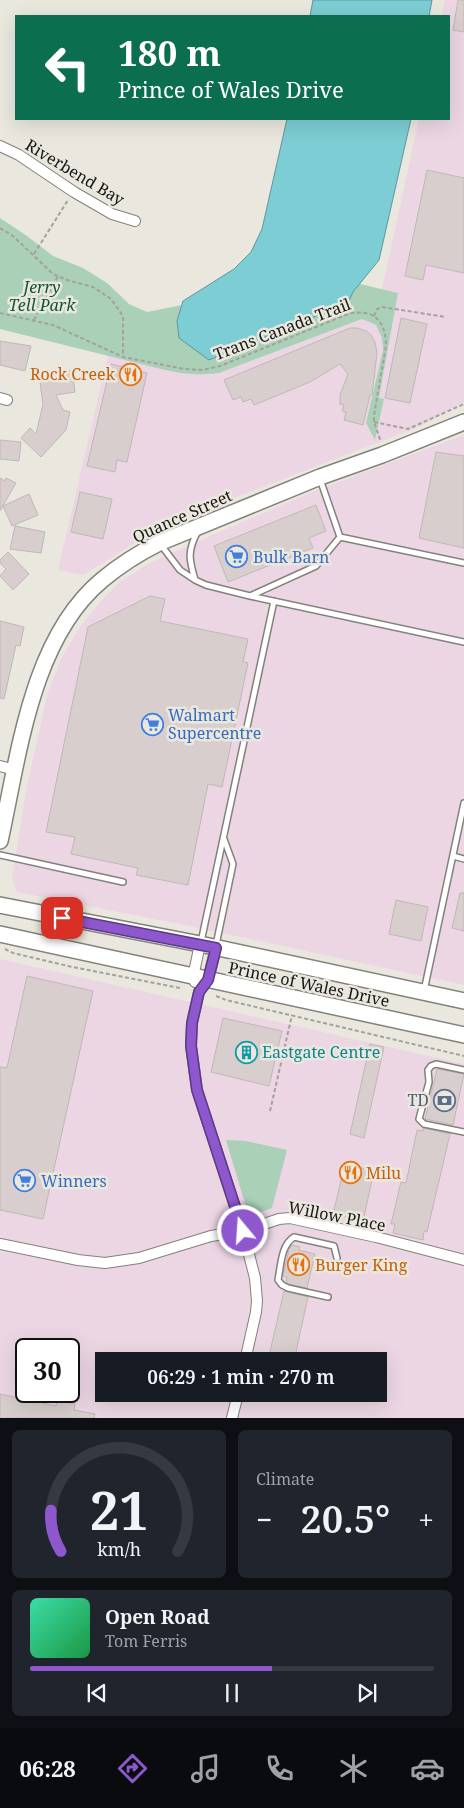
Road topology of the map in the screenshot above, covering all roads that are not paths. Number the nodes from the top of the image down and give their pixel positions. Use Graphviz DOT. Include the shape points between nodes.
graph roads {
  1 [pos="0,146"];
  2 [pos="135,221"];
  3 [pos="464,422"];
  4 [pos="320,476"];
  5 [pos="201,526"];
  6 [pos="340,537"];
  7 [pos="160,543"];
  8 [pos="464,563"];
  9 [pos="196,580"];
  10 [pos="250,596"];
  11 [pos="274,602"];
  12 [pos="464,642"];
  13 [pos="0,766"];
  14 [pos="15,770"];
  15 [pos="464,804"];
  16 [pos="224,839"];
  17 [pos="0,841"];
  18 [pos="0,855"];
  19 [pos="453,856"];
  20 [pos="464,859"];
  21 [pos="123,882"];
  22 [pos="0,905"];
  23 [pos="0,934"];
  24 [pos="200,944"];
  25 [pos="216,948"];
  26 [pos="201,978"];
  27 [pos="424,992"];
  28 [pos="464,1001"];
  29 [pos="464,1035"];
  30 [pos="464,1070"];
  31 [pos="464,1132"];
  32 [pos="243,1231"];
  33 [pos="0,1244"];
  34 [pos="337,1258"];
  35 [pos="464,1260"];
  36 [pos="328,1297"];
  37 [pos="247,1352"];
  38 [pos="236,1402"];
  39 [pos="232,1418"];
  1 -- 2 [label="street, Riverbend Bay" via="112,214"];
  3 -- 4 [label="main road, Quance Street"];
  4 -- 5 [label="main road, Quance Street"];
  4 -- 6 [label="lane"];
  5 -- 7 [label="main road, Quance Street"];
  5 -- 9 [label="lane" via="192,542 189,557"];
  6 -- 8 [label="lane"];
  6 -- 10 [label="lane" via="316,566"];
  7 -- 9 [label="lane" via="180,570"];
  7 -- 14 [label="main road, Quance Street" via="101,580 67,619 43,664"];
  9 -- 10 [label="lane"];
  10 -- 11 [label="lane"];
  11 -- 12 [label="lane"];
  11 -- 16 [label="lane"];
  13 -- 14 [label="street"];
  14 -- 17 [label="main road, Quance Street"];
  15 -- 19 [label="lane"];
  16 -- 24 [label="lane"];
  16 -- 25 [label="lane" via="233,864"];
  18 -- 21 [label="lane"];
  19 -- 20 [label="lane"];
  19 -- 27 [label="lane"];
  22 -- 24 [label="main road, Prince of Wales Drive"];
  23 -- 26 [label="main road, Prince of Wales Drive"];
  24 -- 25 [label="main road, Prince of Wales Drive"];
  24 -- 26 [label="street"];
  25 -- 26 [label="street"];
  25 -- 27 [label="main road, Prince of Wales Drive"];
  26 -- 29 [label="main road, Prince of Wales Drive"];
  26 -- 32 [label="street" via="191,1046 197,1090"];
  27 -- 28 [label="main road, Prince of Wales Drive"];
  30 -- 31 [label="lane" via="436,1064 431,1066 419,1119 424,1124"];
  32 -- 33 [label="street, Willow Place" via="211,1236 139,1258 105,1263"];
  32 -- 35 [label="street, Willow Place" via="290,1218"];
  32 -- 37 [label="street" via="255,1278 257,1301"];
  34 -- 36 [label="lane" via="334,1246 294,1237 285,1245 278,1280 282,1285"];
  38 -- 39 [label="street"];
}
